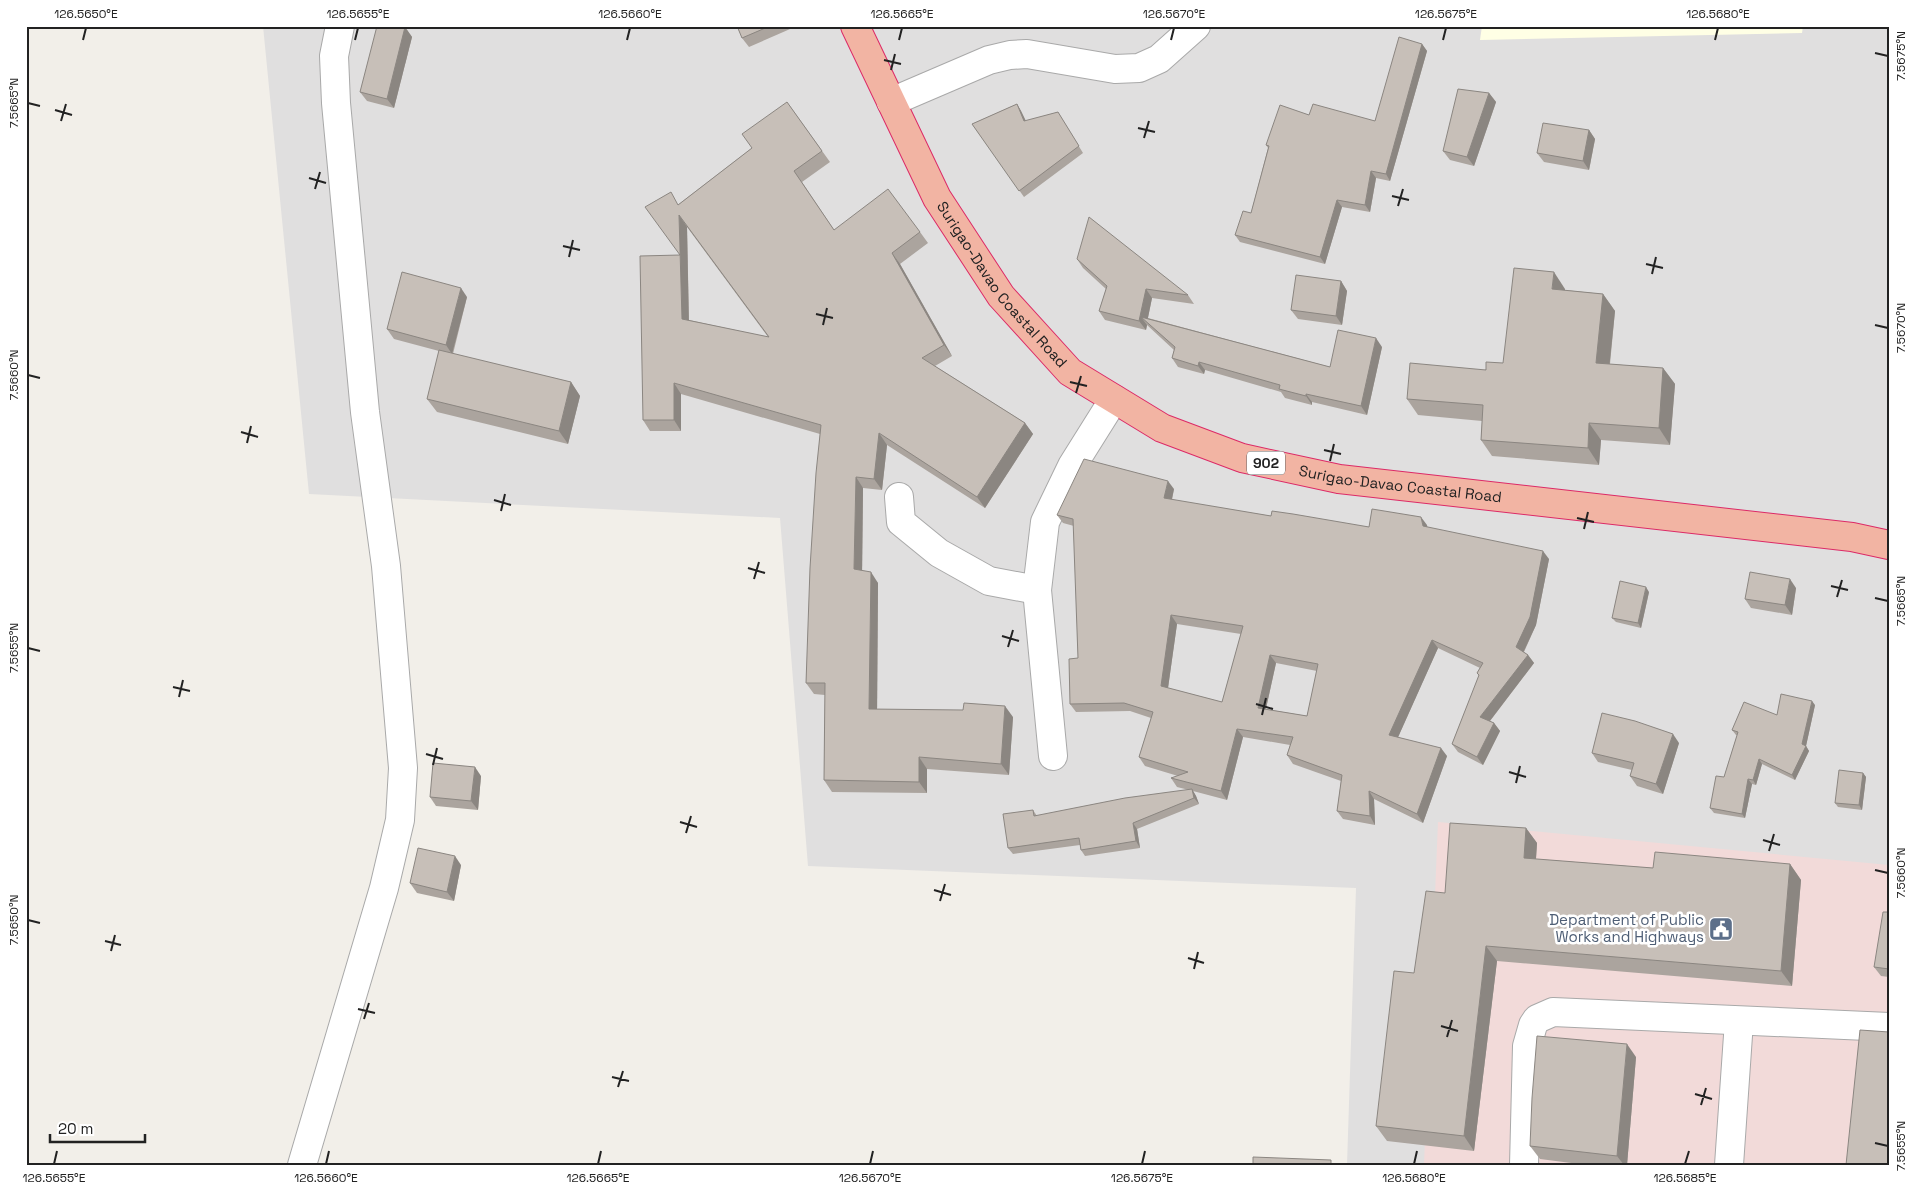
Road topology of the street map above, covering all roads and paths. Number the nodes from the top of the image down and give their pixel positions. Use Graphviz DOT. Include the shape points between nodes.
graph roads {
  1 [pos="340,26"];
  2 [pos="855,26"];
  3 [pos="1196,26"];
  4 [pos="891,102"];
  5 [pos="1114,399"];
  6 [pos="899,498"];
  7 [pos="1889,545"];
  8 [pos="1037,590"];
  9 [pos="1053,756"];
  10 [pos="1739,1021"];
  11 [pos="1889,1026"];
  12 [pos="302,1165"];
  13 [pos="1524,1165"];
  14 [pos="1729,1165"];
  1 -- 12 [label="street" via="334,56 336,103 365,412 386,566 403,768 400,820 384,888"];
  2 -- 4 [label="highway, Surigao-Davao Coastal Road / 902"];
  3 -- 4 [label="street" via="1159,59 1139,68 1114,69 1027,54 1010,55 989,60"];
  4 -- 5 [label="highway, Surigao-Davao Coastal Road / 902" via="938,198 1001,296 1070,372"];
  5 -- 7 [label="highway, Surigao-Davao Coastal Road / 902" via="1162,428 1242,458 1339,479 1852,537"];
  5 -- 8 [label="street" via="1072,466 1045,522"];
  6 -- 8 [label="street" via="901,522 939,553 989,581"];
  8 -- 9 [label="street"];
  10 -- 11 [label="street"];
  10 -- 13 [label="street" via="1553,1012 1537,1019 1527,1046"];
  10 -- 14 [label="street"];
}
